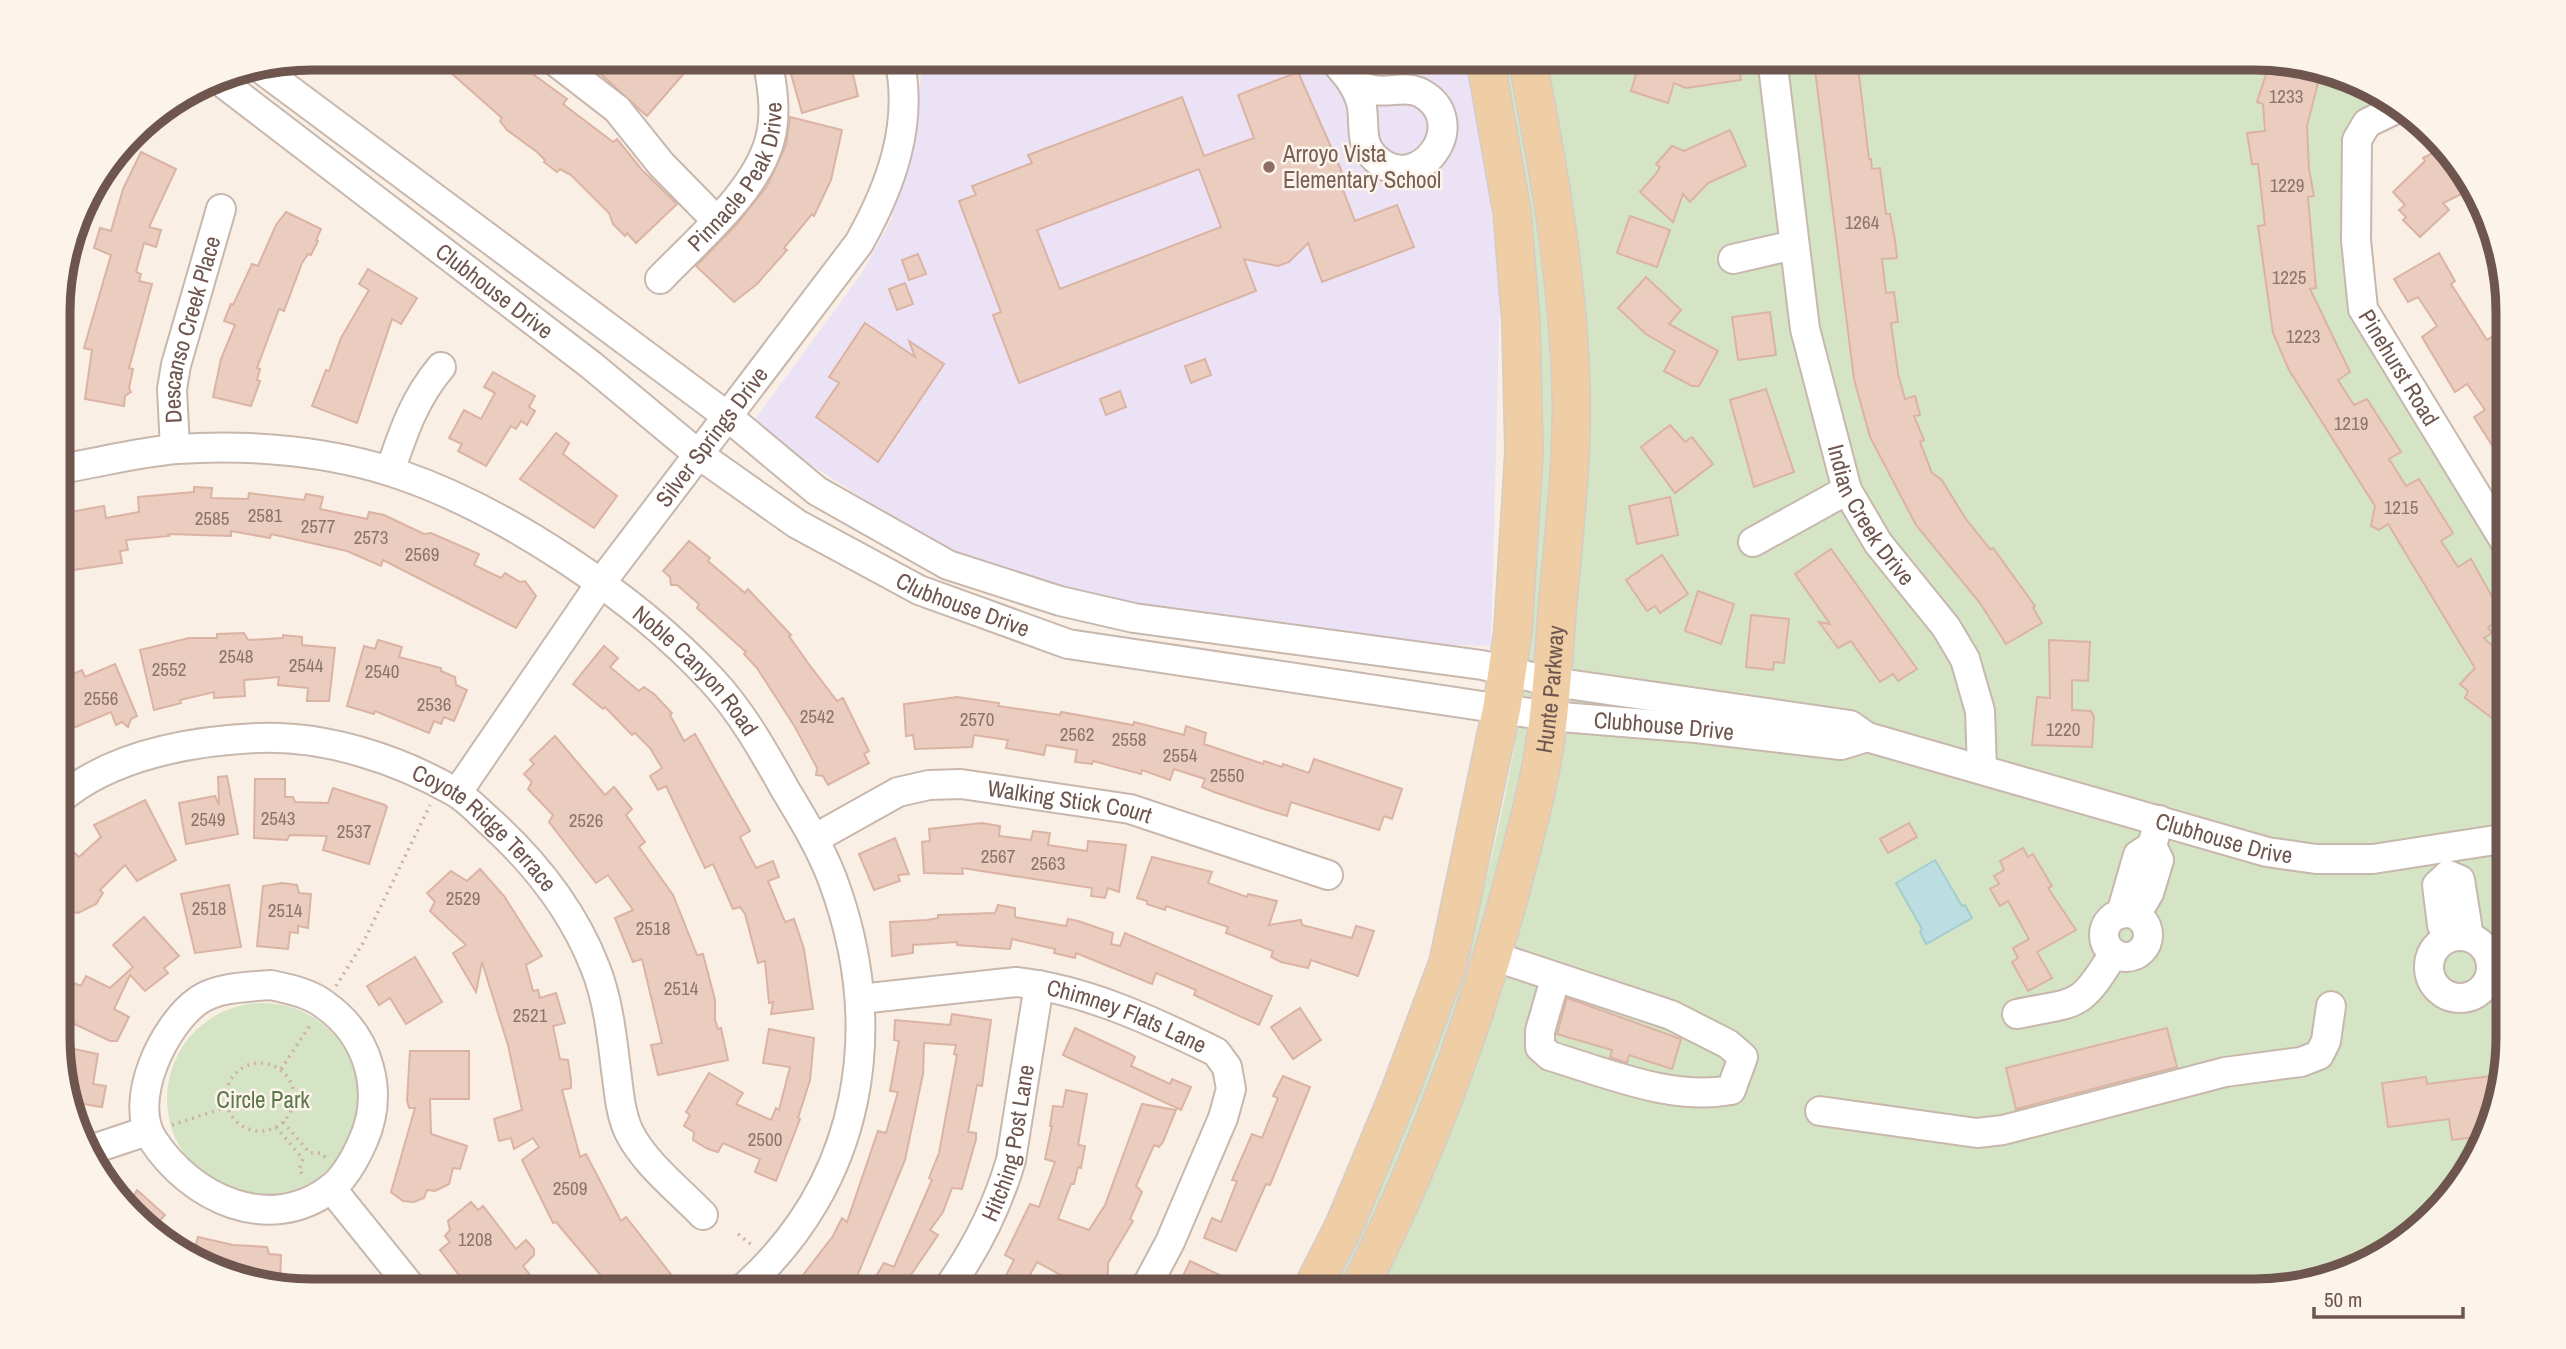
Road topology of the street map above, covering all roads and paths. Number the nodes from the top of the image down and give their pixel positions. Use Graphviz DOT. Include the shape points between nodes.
graph roads {
  1 [pos="1342,70"];
  2 [pos="1487,70"];
  3 [pos="1529,70"];
  4 [pos="1773,70"];
  5 [pos="568,71"];
  6 [pos="769,71"];
  7 [pos="901,71"];
  8 [pos="269,75"];
  9 [pos="1353,83"];
  10 [pos="227,86"];
  11 [pos="2390,112"];
  12 [pos="221,209"];
  13 [pos="716,220"];
  14 [pos="1794,245"];
  15 [pos="1733,259"];
  16 [pos="660,279"];
  17 [pos="441,367"];
  18 [pos="727,416"];
  19 [pos="175,449"];
  20 [pos="698,454"];
  21 [pos="71,467"];
  22 [pos="390,471"];
  23 [pos="1847,489"];
  24 [pos="2496,527"];
  25 [pos="1753,542"];
  26 [pos="600,584"];
  27 [pos="1504,690"];
  28 [pos="1551,699"];
  29 [pos="1982,769"];
  30 [pos="70,793"];
  31 [pos="457,793"];
  32 [pos="430,805"];
  33 [pos="2155,833"];
  34 [pos="814,839"];
  35 [pos="2496,843"];
  36 [pos="2446,862"];
  37 [pos="1328,875"];
  38 [pos="2459,937"];
  39 [pos="1493,956"];
  40 [pos="1555,979"];
  41 [pos="1039,985"];
  42 [pos="331,994"];
  43 [pos="860,999"];
  44 [pos="2331,1006"];
  45 [pos="2017,1014"];
  46 [pos="315,1018"];
  47 [pos="281,1069"];
  48 [pos="226,1107"];
  49 [pos="1820,1111"];
  50 [pos="283,1122"];
  51 [pos="276,1127"];
  52 [pos="165,1128"];
  53 [pos="97,1148"];
  54 [pos="327,1159"];
  55 [pos="324,1173"];
  56 [pos="305,1178"];
  57 [pos="298,1183"];
  58 [pos="703,1215"];
  59 [pos="737,1234"];
  60 [pos="757,1276"];
  61 [pos="1317,1278"];
  62 [pos="1365,1278"];
  63 [pos="405,1279"];
  64 [pos="954,1279"];
  65 [pos="1151,1279"];
  1 -- 9 [label="street"];
  2 -- 27 [label="main road, Hunte Parkway" via="1512,212 1521,323 1524,452 1513,631"];
  3 -- 28 [label="main road, Hunte Parkway" via="1559,252 1571,386 1569,487"];
  4 -- 14 [label="street, Indian Creek Drive"];
  5 -- 13 [label="street" via="617,109 661,164"];
  6 -- 13 [label="street, Pinnacle Peak Drive" via="774,112 771,138 747,186"];
  7 -- 18 [label="street, Silver Springs Drive" via="905,106 896,162 883,200 859,243"];
  8 -- 18 [label="street, Clubhouse Drive"];
  10 -- 20 [label="street, Clubhouse Drive" via="591,365"];
  11 -- 24 [label="street, Pinehurst Road" via="2367,123 2357,140 2356,240 2363,309"];
  12 -- 19 [label="street, Descanso Creek Place" via="176,365 172,389"];
  13 -- 16 [label="street, Pinnacle Peak Drive"];
  14 -- 15 [label="street"];
  14 -- 23 [label="street, Indian Creek Drive" via="1812,362"];
  17 -- 22 [label="street" via="413,407"];
  18 -- 20 [label="street, Silver Springs Drive"];
  18 -- 27 [label="street, Clubhouse Drive" via="817,491 948,565 998,583 1134,618 1482,665"];
  19 -- 21 [label="street, Noble Canyon Road"];
  19 -- 22 [label="street, Noble Canyon Road" via="227,447 342,460"];
  20 -- 26 [label="street, Silver Springs Drive"];
  20 -- 27 [label="street, Clubhouse Drive" via="797,524 919,590 1068,644"];
  22 -- 26 [label="street, Noble Canyon Road" via="513,527"];
  23 -- 25 [label="street"];
  23 -- 29 [label="street, Indian Creek Drive" via="1878,542 1965,659 1980,711"];
  26 -- 31 [label="street, Silver Springs Drive"];
  26 -- 34 [label="street, Noble Canyon Road" via="684,651 713,681 744,719"];
  27 -- 28 [label="street, Clubhouse Drive"];
  27 -- 61 [label="main road, Hunte Parkway" via="1448,963 1349,1214"];
  28 -- 29 [label="street, Clubhouse Drive" via="1850,724 1867,737"];
  28 -- 39 [label="main road, Hunte Parkway" via="1527,829"];
  29 -- 33 [label="street, Clubhouse Drive"];
  30 -- 31 [label="street, Coyote Ridge Terrace" via="99,775 152,754 235,739 277,737 385,760"];
  31 -- 58 [label="street, Coyote Ridge Terrace" via="545,877 577,927 596,969 629,1132"];
  32 -- 42 [label="path" via="363,943"];
  33 -- 36 [label="street, Clubhouse Drive" via="2316,859"];
  33 -- 45 [label="street" via="2138,855 2129,914 2109,922 2105,929 2106,943 2115,953 2085,996 2066,1006"];
  34 -- 37 [label="street, Walking Stick Court" via="898,792 961,784 1130,809"];
  34 -- 43 [label="street, Noble Canyon Road" via="839,901"];
  35 -- 36 [label="street, Clubhouse Drive"];
  36 -- 38 [label="street" via="2437,885 2442,925"];
  39 -- 40 [label="street"];
  39 -- 62 [label="main road, Hunte Parkway" via="1455,1065"];
  40 -- 40 [label="street" via="1671,1015 1728,1044 1744,1057 1731,1090 1710,1094 1667,1090 1550,1056 1540,1047 1540,1031"];
  41 -- 43 [label="street, Chimney Flats Lane" via="1016,982"];
  41 -- 64 [label="street, Hitching Post Lane" via="1011,1160 977,1245"];
  41 -- 65 [label="street, Chimney Flats Lane" via="1091,998 1191,1040 1216,1052 1227,1067 1231,1089 1223,1118"];
  43 -- 60 [label="street, Noble Canyon Road" via="862,1048 856,1091 837,1159 793,1234"];
  44 -- 49 [label="street" via="2319,1055 2301,1062 2225,1072 2003,1129 1977,1133"];
  46 -- 47 [label="path"];
  47 -- 48 [label="path" via="268,1063 242,1067 227,1084"];
  47 -- 50 [label="path" via="294,1092 294,1103"];
  48 -- 51 [label="path" via="251,1130"];
  48 -- 52 [label="path"];
  50 -- 51 [label="path"];
  50 -- 54 [label="path" via="310,1153 321,1153"];
  51 -- 56 [label="path" via="303,1159 299,1169"];
  52 -- 53 [label="street"];
  52 -- 55 [label="street" via="166,1159 188,1182 217,1199 247,1208 277,1209 304,1203"];
  52 -- 55 [label="street" via="150,1077 163,1040 179,1017 201,999 238,988 271,985 296,990 325,1004 360,1042 374,1093 365,1137 355,1157"];
  54 -- 55 [label="path"];
  54 -- 55 [label="path"];
  55 -- 56 [label="path"];
  55 -- 63 [label="street"];
  56 -- 57 [label="path"];
  59 -- 60 [label="path"];
}
